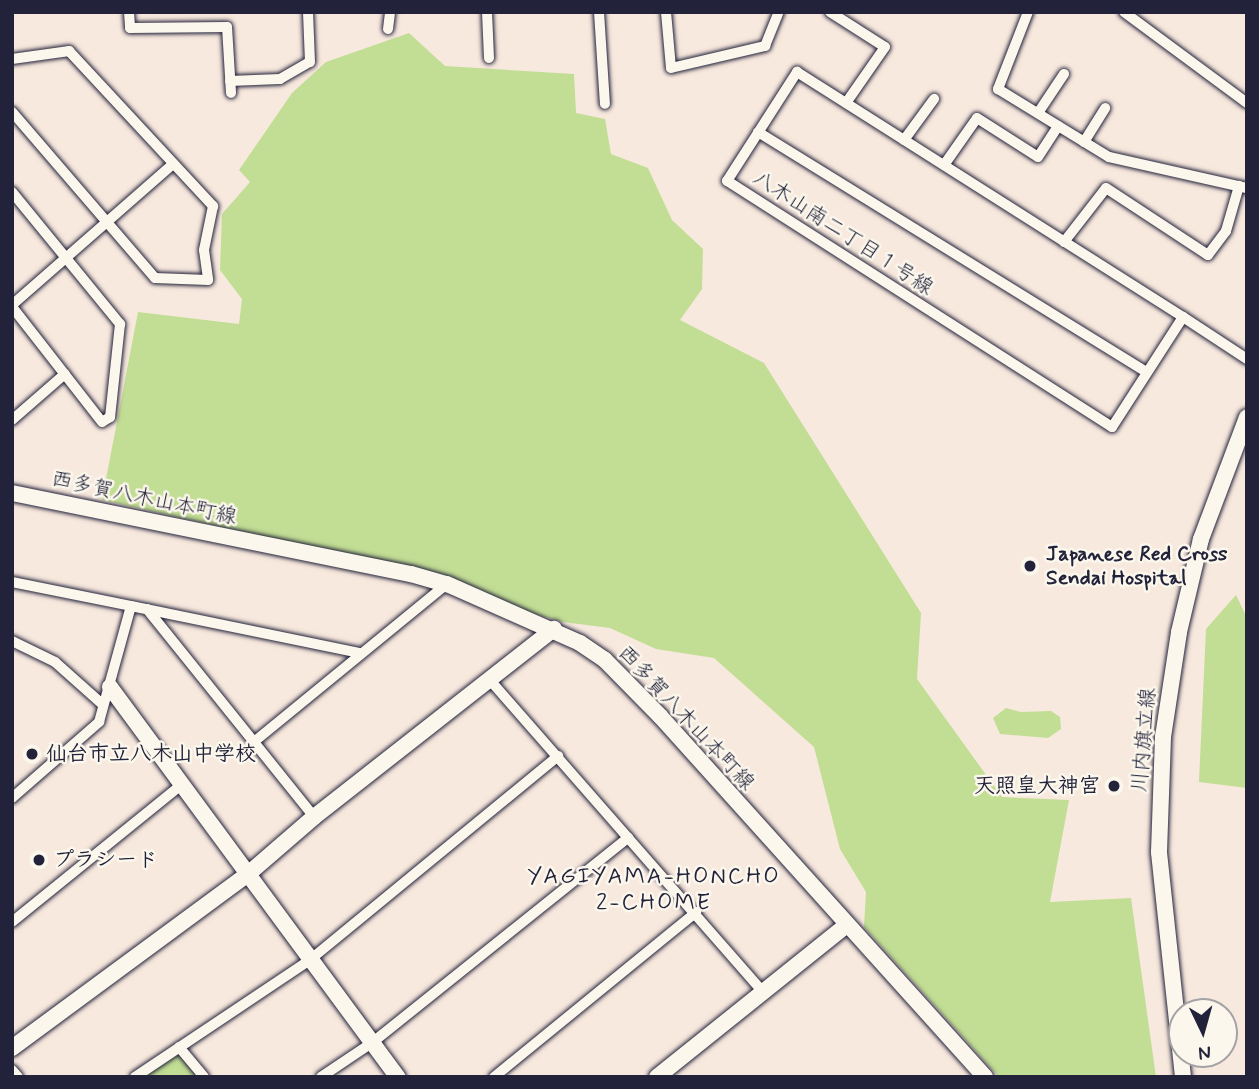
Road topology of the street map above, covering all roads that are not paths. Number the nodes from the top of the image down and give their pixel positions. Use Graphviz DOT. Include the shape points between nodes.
graph roads {
  1 [pos="130,12"];
  2 [pos="308,12"];
  3 [pos="390,12"];
  4 [pos="487,12"];
  5 [pos="599,12"];
  6 [pos="666,12"];
  7 [pos="779,12"];
  8 [pos="830,12"];
  9 [pos="1028,12"];
  10 [pos="1124,12"];
  11 [pos="388,29"];
  12 [pos="12,58"];
  13 [pos="488,58"];
  14 [pos="1065,74"];
  15 [pos="230,81"];
  16 [pos="230,93"];
  17 [pos="934,99"];
  18 [pos="846,103"];
  19 [pos="1247,103"];
  20 [pos="605,104"];
  21 [pos="1105,108"];
  22 [pos="12,112"];
  23 [pos="1038,113"];
  24 [pos="17,125"];
  25 [pos="1058,126"];
  26 [pos="758,132"];
  27 [pos="904,140"];
  28 [pos="1084,142"];
  29 [pos="173,164"];
  30 [pos="944,165"];
  31 [pos="1243,187"];
  32 [pos="12,192"];
  33 [pos="104,223"];
  34 [pos="1064,242"];
  35 [pos="66,257"];
  36 [pos="12,306"];
  37 [pos="1183,317"];
  38 [pos="1247,359"];
  39 [pos="1147,372"];
  40 [pos="65,374"];
  41 [pos="12,421"];
  42 [pos="1245,424"];
  43 [pos="12,493"];
  44 [pos="12,582"];
  45 [pos="447,584"];
  46 [pos="131,606"];
  47 [pos="147,610"];
  48 [pos="554,629"];
  49 [pos="12,641"];
  50 [pos="360,653"];
  51 [pos="489,679"];
  52 [pos="110,687"];
  53 [pos="101,703"];
  54 [pos="255,741"];
  55 [pos="558,756"];
  56 [pos="181,785"];
  57 [pos="12,797"];
  58 [pos="314,817"];
  59 [pos="628,838"];
  60 [pos="247,874"];
  61 [pos="696,912"];
  62 [pos="12,922"];
  63 [pos="847,925"];
  64 [pos="311,959"];
  65 [pos="763,992"];
  66 [pos="373,1042"];
  67 [pos="179,1047"];
  68 [pos="12,1048"];
  69 [pos="12,1070"];
  70 [pos="18,1077"];
  71 [pos="135,1077"];
  72 [pos="204,1077"];
  73 [pos="321,1077"];
  74 [pos="398,1077"];
  75 [pos="494,1077"];
  76 [pos="657,1077"];
  77 [pos="985,1077"];
  78 [pos="1183,1077"];
  1 -- 15 [label="street" via="130,28 227,27"];
  2 -- 15 [label="street" via="310,62 280,79"];
  3 -- 11 [label="street"];
  4 -- 13 [label="street"];
  5 -- 20 [label="street"];
  6 -- 7 [label="street" via="671,68 765,46"];
  8 -- 18 [label="street" via="886,47"];
  9 -- 23 [label="street" via="998,89"];
  10 -- 19 [label="street"];
  12 -- 29 [label="street" via="69,51"];
  14 -- 23 [label="street"];
  15 -- 16 [label="street"];
  17 -- 27 [label="street"];
  18 -- 26 [label="street, 八木山南二丁目１号線" via="797,72"];
  18 -- 27 [label="street, 八木山南二丁目１号線"];
  21 -- 28 [label="street"];
  22 -- 24 [label="street"];
  23 -- 25 [label="street"];
  24 -- 33 [label="street"];
  25 -- 28 [label="street"];
  25 -- 30 [label="street" via="1038,158 977,118"];
  26 -- 39 [label="street"];
  26 -- 39 [label="street, 八木山南二丁目１号線" via="727,181 1112,427"];
  27 -- 30 [label="street, 八木山南二丁目１号線"];
  28 -- 31 [label="street" via="1135,166"];
  29 -- 33 [label="street"];
  29 -- 33 [label="street" via="213,206 204,250 208,279 155,278"];
  30 -- 34 [label="street, 八木山南二丁目１号線"];
  31 -- 34 [label="street" via="1226,231 1208,255 1106,188"];
  32 -- 35 [label="street"];
  33 -- 35 [label="street"];
  34 -- 37 [label="street, 八木山南二丁目１号線"];
  35 -- 36 [label="street"];
  35 -- 40 [label="street" via="120,324 110,417 102,422"];
  36 -- 40 [label="street"];
  37 -- 38 [label="street, 八木山南二丁目１号線"];
  37 -- 39 [label="street, 八木山南二丁目１号線"];
  40 -- 41 [label="street"];
  42 -- 78 [label="street, 川内旗立線" via="1199,547 1163,737 1158,852"];
  43 -- 45 [label="street, 西多賀八木山本町線"];
  44 -- 46 [label="street"];
  45 -- 48 [label="street, 西多賀八木山本町線"];
  45 -- 50 [label="street"];
  46 -- 47 [label="street"];
  46 -- 52 [label="street"];
  47 -- 50 [label="street"];
  47 -- 54 [label="street"];
  48 -- 51 [label="street"];
  48 -- 63 [label="street, 西多賀八木山本町線" via="605,660 635,689"];
  49 -- 53 [label="street" via="55,662"];
  50 -- 54 [label="street"];
  51 -- 55 [label="street"];
  51 -- 58 [label="street"];
  52 -- 53 [label="street"];
  52 -- 56 [label="street"];
  53 -- 57 [label="street" via="99,722"];
  54 -- 58 [label="street"];
  55 -- 59 [label="street"];
  55 -- 64 [label="street"];
  56 -- 60 [label="street"];
  56 -- 62 [label="street"];
  58 -- 60 [label="street"];
  59 -- 61 [label="street"];
  59 -- 66 [label="street"];
  60 -- 64 [label="street"];
  60 -- 68 [label="street"];
  61 -- 65 [label="street"];
  61 -- 75 [label="street"];
  63 -- 65 [label="street"];
  63 -- 77 [label="street, 西多賀八木山本町線"];
  64 -- 66 [label="street"];
  64 -- 67 [label="street"];
  65 -- 76 [label="street"];
  66 -- 73 [label="street"];
  66 -- 74 [label="street"];
  67 -- 71 [label="street"];
  67 -- 72 [label="street"];
  69 -- 70 [label="street"];
}
